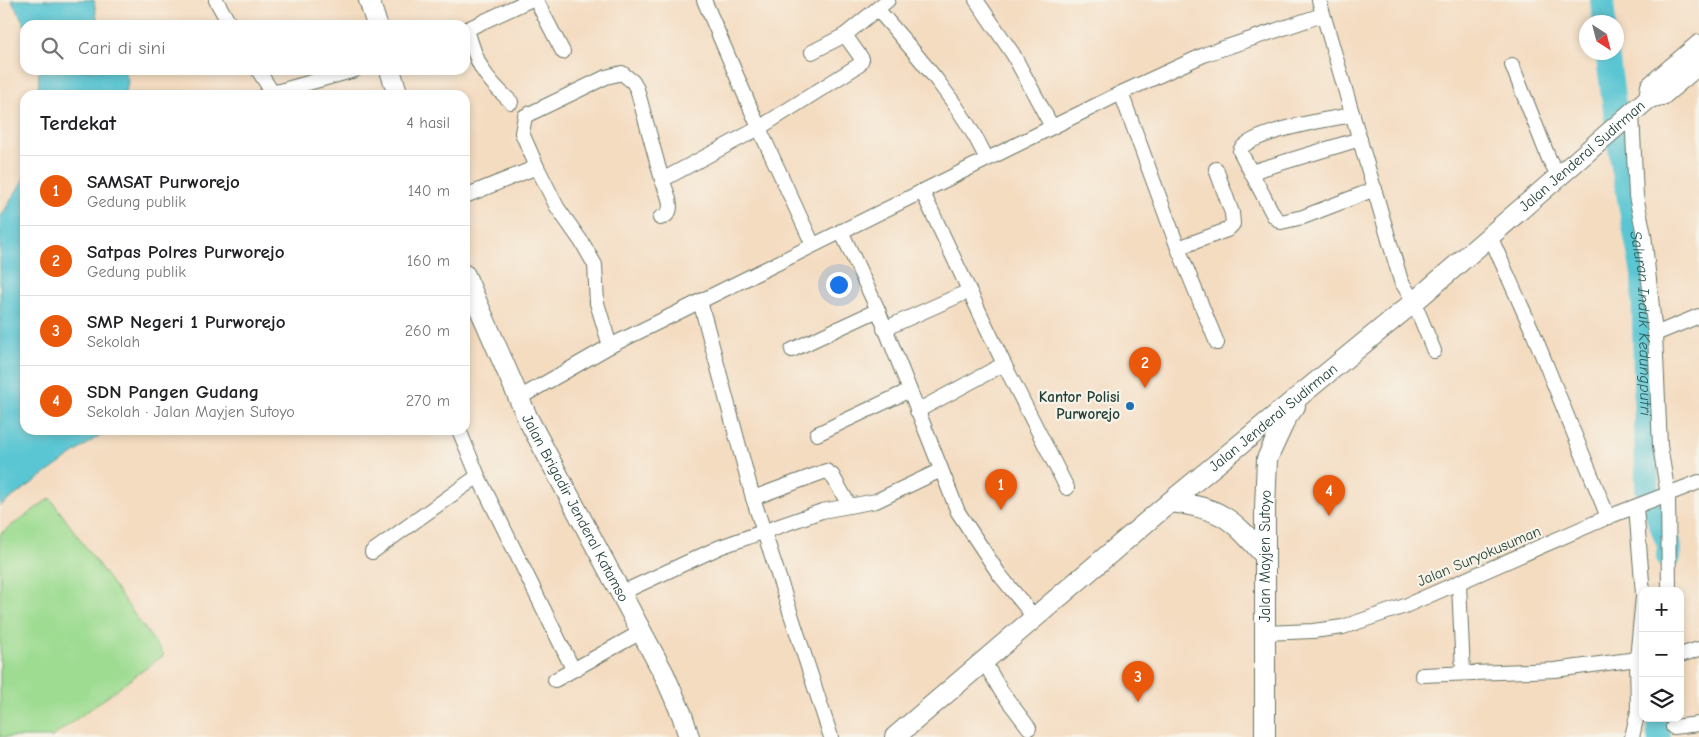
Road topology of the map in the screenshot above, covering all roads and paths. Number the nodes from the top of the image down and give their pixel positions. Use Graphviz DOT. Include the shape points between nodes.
graph roads {
  1 [pos="216,0"];
  2 [pos="369,0"];
  3 [pos="530,0"];
  4 [pos="536,0"];
  5 [pos="704,0"];
  6 [pos="888,0"];
  7 [pos="976,0"];
  8 [pos="1319,0"];
  9 [pos="878,10"];
  10 [pos="1322,15"];
  11 [pos="227,20"];
  12 [pos="375,20"];
  13 [pos="470,27"];
  14 [pos="845,35"];
  15 [pos="470,40"];
  16 [pos="1699,45"];
  17 [pos="563,52"];
  18 [pos="812,52"];
  19 [pos="1699,64"];
  20 [pos="1512,65"];
  21 [pos="260,75"];
  22 [pos="337,75"];
  23 [pos="392,75"];
  24 [pos="268,90"];
  25 [pos="284,90"];
  26 [pos="396,90"];
  27 [pos="1121,93"];
  28 [pos="1650,98"];
  29 [pos="511,102"];
  30 [pos="1353,115"];
  31 [pos="1629,116"];
  32 [pos="1052,127"];
  33 [pos="760,128"];
  34 [pos="1360,139"];
  35 [pos="986,159"];
  36 [pos="537,167"];
  37 [pos="1216,169"];
  38 [pos="1251,172"];
  39 [pos="1559,176"];
  40 [pos="662,180"];
  41 [pos="1375,189"];
  42 [pos="922,191"];
  43 [pos="470,194"];
  44 [pos="660,218"];
  45 [pos="841,231"];
  46 [pos="1490,236"];
  47 [pos="813,245"];
  48 [pos="1178,248"];
  49 [pos="470,287"];
  50 [pos="969,291"];
  51 [pos="700,301"];
  52 [pos="1414,302"];
  53 [pos="878,310"];
  54 [pos="1699,316"];
  55 [pos="884,329"];
  56 [pos="1655,334"];
  57 [pos="1216,343"];
  58 [pos="610,346"];
  59 [pos="792,350"];
  60 [pos="1434,351"];
  61 [pos="1004,364"];
  62 [pos="1310,387"];
  63 [pos="908,391"];
  64 [pos="519,398"];
  65 [pos="917,411"];
  66 [pos="817,434"];
  67 [pos="461,435"];
  68 [pos="941,470"];
  69 [pos="478,476"];
  70 [pos="1699,482"];
  71 [pos="1067,488"];
  72 [pos="1664,496"];
  73 [pos="753,498"];
  74 [pos="1170,502"];
  75 [pos="1641,505"];
  76 [pos="849,506"];
  77 [pos="1608,517"];
  78 [pos="764,531"];
  79 [pos="372,552"];
  80 [pos="1265,556"];
  81 [pos="1459,583"];
  82 [pos="1643,587"];
  83 [pos="1670,587"];
  84 [pos="621,593"];
  85 [pos="1034,617"];
  86 [pos="640,632"];
  87 [pos="1640,632"];
  88 [pos="1265,633"];
  89 [pos="1699,649"];
  90 [pos="1684,654"];
  91 [pos="1637,659"];
  92 [pos="983,660"];
  93 [pos="573,669"];
  94 [pos="1463,673"];
  95 [pos="1422,675"];
  96 [pos="556,680"];
  97 [pos="1699,724"];
  98 [pos="1030,728"];
  99 [pos="1673,728"];
  100 [pos="689,737"];
  101 [pos="831,737"];
  102 [pos="895,737"];
  103 [pos="1265,737"];
  104 [pos="1632,737"];
  1 -- 11 [label="street"];
  2 -- 12 [label="main road"];
  3 -- 13 [label="street"];
  4 -- 17 [label="street"];
  5 -- 33 [label="street"];
  6 -- 9 [label="street"];
  7 -- 32 [label="street" via="1013,54"];
  8 -- 10 [label="street"];
  9 -- 14 [label="street"];
  9 -- 35 [label="street" via="929,68"];
  10 -- 27 [label="street" via="1206,54"];
  10 -- 30 [label="street"];
  14 -- 18 [label="street"];
  14 -- 33 [label="street" via="862,59 861,63"];
  15 -- 29 [label="street" via="483,73"];
  16 -- 28 [label="main road, Jalan Jenderal Sudirman" via="1651,86"];
  19 -- 28 [label="main road, Jalan Jenderal Sudirman" via="1662,95"];
  20 -- 39 [label="street" via="1549,159"];
  21 -- 24 [label="street"];
  22 -- 25 [label="street"];
  23 -- 26 [label="main road"];
  27 -- 32 [label="street"];
  27 -- 48 [label="street"];
  28 -- 31 [label="main road, Jalan Jenderal Sudirman"];
  30 -- 34 [label="street"];
  30 -- 38 [label="street" via="1317,121 1241,146 1240,151"];
  31 -- 39 [label="main road, Jalan Jenderal Sudirman"];
  31 -- 56 [label="street" via="1636,196 1644,235"];
  32 -- 35 [label="street"];
  33 -- 40 [label="street"];
  33 -- 47 [label="street"];
  34 -- 38 [label="street"];
  34 -- 41 [label="street"];
  35 -- 42 [label="street"];
  36 -- 40 [label="street" via="522,133 525,116 606,77 622,73 637,89"];
  36 -- 43 [label="street"];
  36 -- 58 [label="street" via="594,266 597,303"];
  37 -- 48 [label="street" via="1233,224 1227,230"];
  38 -- 41 [label="street" via="1274,216 1281,222 1303,217"];
  39 -- 46 [label="main road, Jalan Jenderal Sudirman"];
  40 -- 44 [label="street" via="670,211"];
  41 -- 52 [label="street" via="1401,281"];
  42 -- 45 [label="street"];
  42 -- 50 [label="street"];
  45 -- 47 [label="street"];
  45 -- 53 [label="street"];
  46 -- 52 [label="main road, Jalan Jenderal Sudirman"];
  46 -- 77 [label="street" via="1536,339"];
  47 -- 51 [label="street"];
  48 -- 57 [label="street"];
  49 -- 64 [label="main road, Jalan Brigadir Jenderal Katamso"];
  50 -- 55 [label="street"];
  50 -- 61 [label="street"];
  51 -- 58 [label="street"];
  51 -- 73 [label="street"];
  52 -- 60 [label="street"];
  52 -- 62 [label="main road, Jalan Jenderal Sudirman"];
  53 -- 55 [label="street"];
  53 -- 59 [label="street"];
  54 -- 56 [label="street"];
  55 -- 63 [label="street"];
  56 -- 72 [label="street"];
  58 -- 64 [label="street"];
  61 -- 65 [label="street"];
  61 -- 71 [label="street"];
  62 -- 74 [label="main road, Jalan Jenderal Sudirman"];
  62 -- 80 [label="main road, Jalan Mayjen Sutoyo" via="1286,418 1267,459"];
  63 -- 65 [label="street"];
  63 -- 66 [label="street"];
  64 -- 84 [label="main road, Jalan Brigadir Jenderal Katamso"];
  65 -- 68 [label="street"];
  67 -- 69 [label="street"];
  68 -- 76 [label="street" via="876,501"];
  68 -- 85 [label="street" via="958,512 973,537"];
  69 -- 79 [label="street"];
  69 -- 93 [label="street"];
  70 -- 72 [label="street, Jalan Suryokusuman"];
  72 -- 75 [label="street, Jalan Suryokusuman"];
  72 -- 83 [label="street"];
  73 -- 76 [label="street" via="826,471 835,479"];
  73 -- 78 [label="street"];
  74 -- 80 [label="main road" via="1216,511 1242,530"];
  74 -- 85 [label="main road, Jalan Jenderal Sudirman"];
  75 -- 77 [label="street, Jalan Suryokusuman"];
  75 -- 82 [label="street"];
  76 -- 78 [label="street" via="822,511"];
  77 -- 81 [label="street, Jalan Suryokusuman"];
  78 -- 84 [label="street" via="720,547"];
  78 -- 101 [label="street"];
  80 -- 88 [label="main road, Jalan Mayjen Sutoyo"];
  81 -- 88 [label="street, Jalan Suryokusuman" via="1343,627"];
  81 -- 94 [label="street"];
  84 -- 86 [label="main road, Jalan Brigadir Jenderal Katamso"];
  85 -- 92 [label="main road, Jalan Jenderal Sudirman"];
  86 -- 93 [label="street"];
  86 -- 100 [label="main road, Jalan Brigadir Jenderal Katamso" via="668,682"];
  87 -- 91 [label="street"];
  88 -- 103 [label="main road, Jalan Mayjen Sutoyo"];
  89 -- 90 [label="street"];
  91 -- 94 [label="street" via="1555,670"];
  91 -- 104 [label="street" via="1638,710"];
  92 -- 98 [label="street" via="1000,691"];
  92 -- 102 [label="main road, Jalan Jenderal Sudirman"];
  93 -- 96 [label="street"];
  94 -- 95 [label="street"];
  97 -- 99 [label="street"];
}
